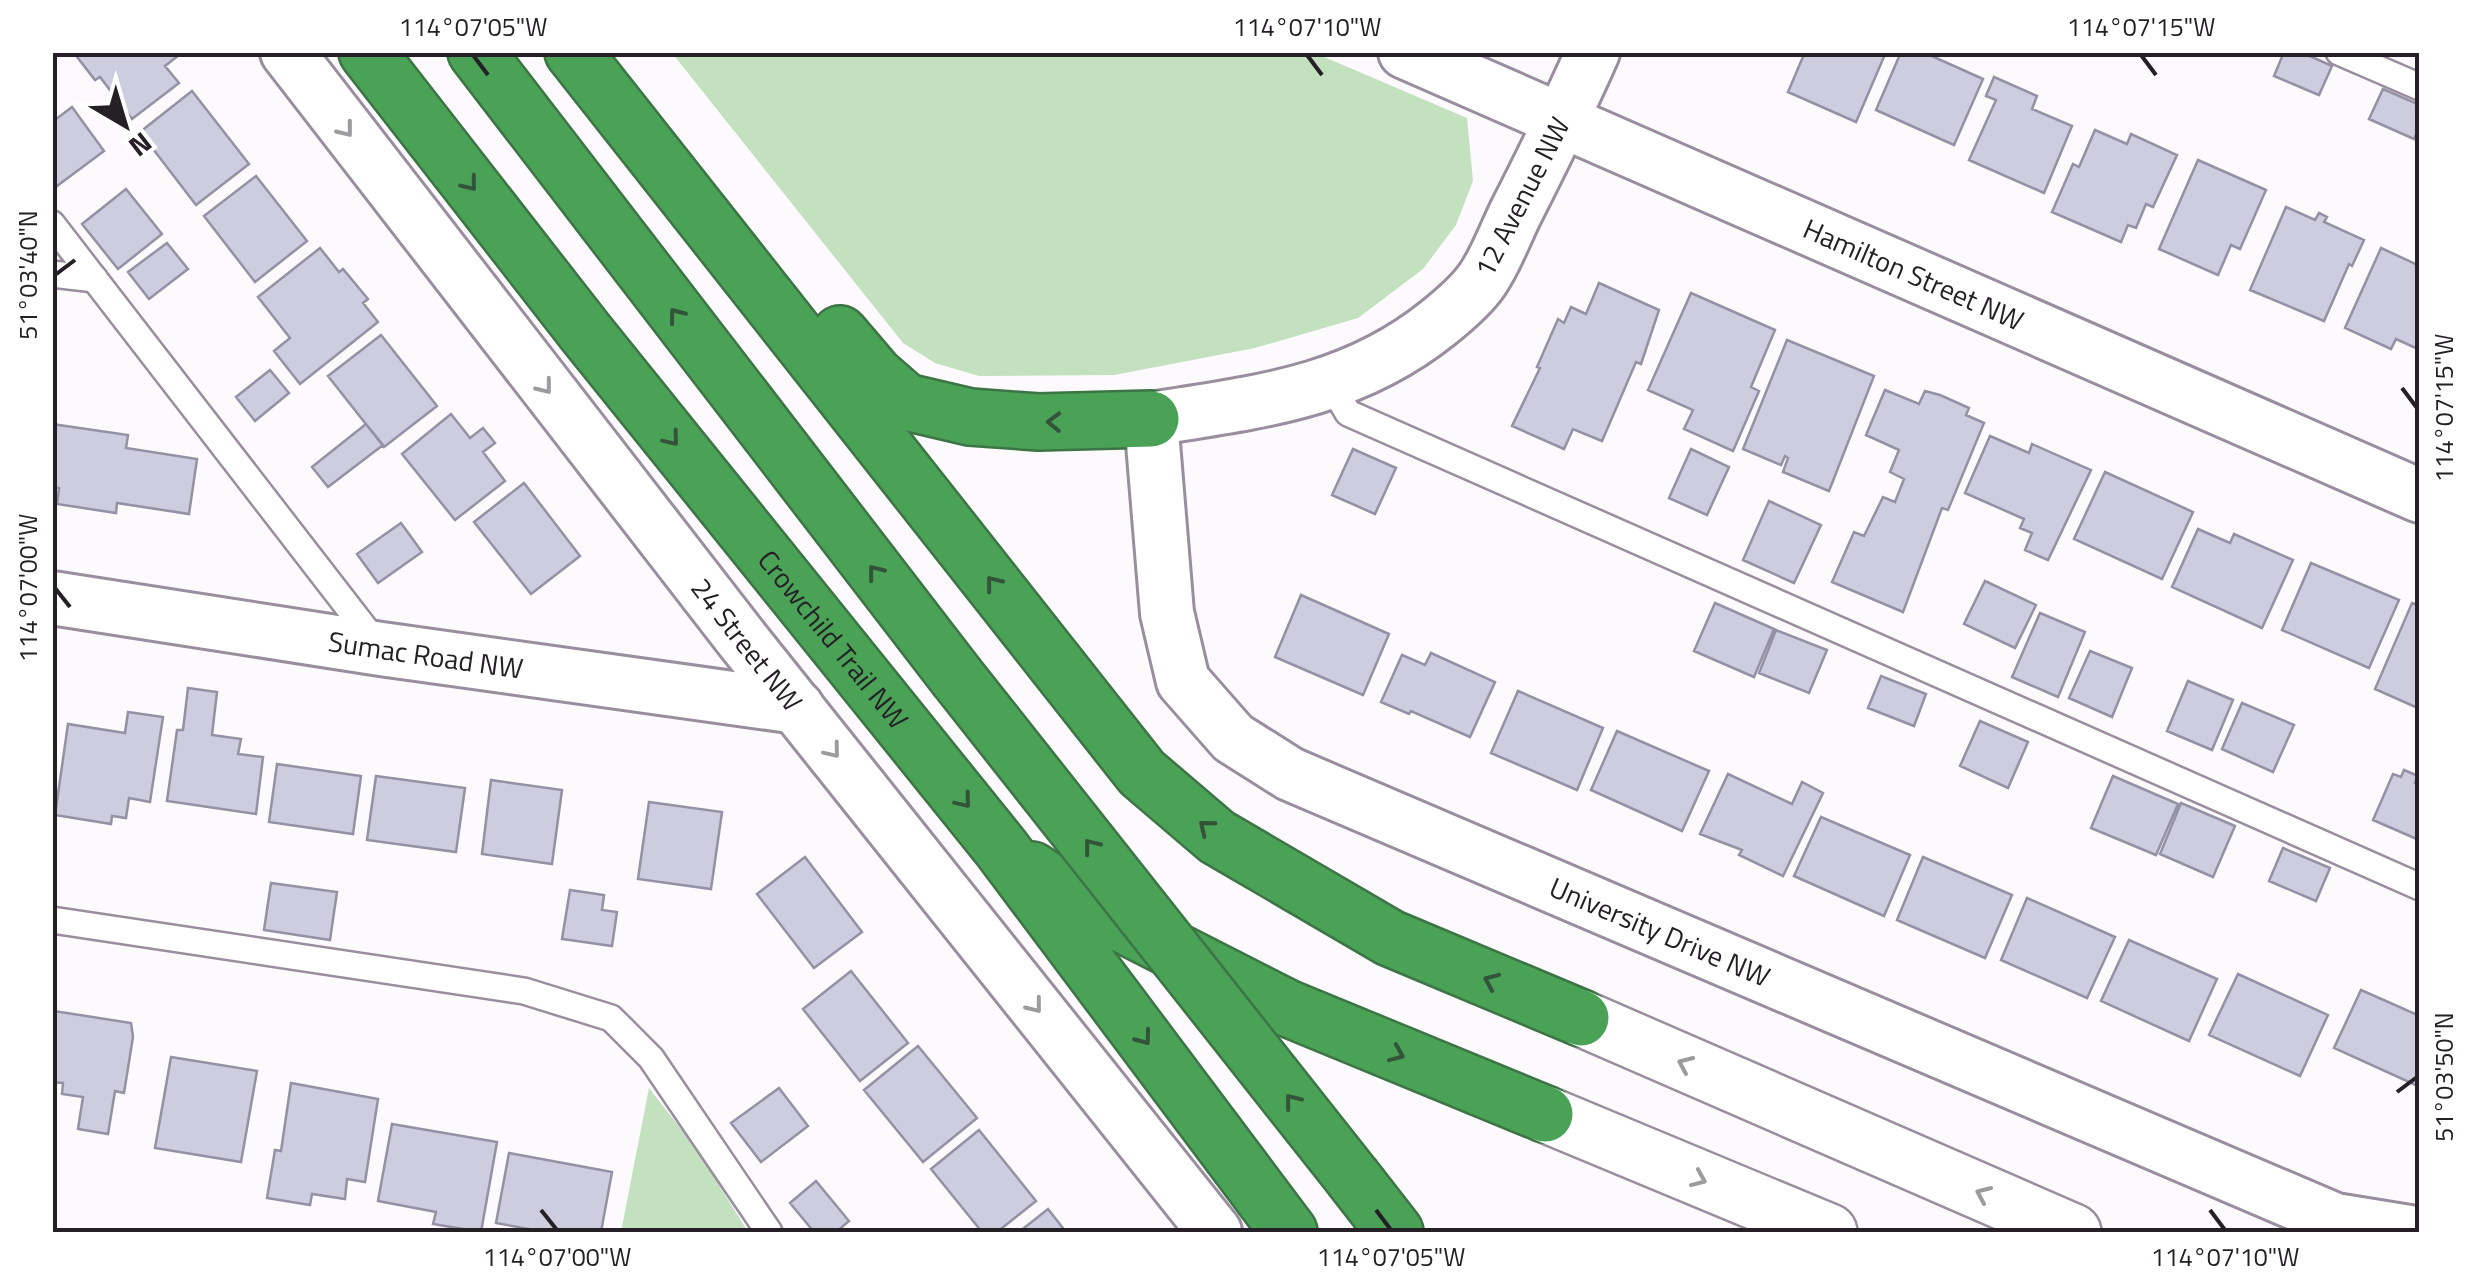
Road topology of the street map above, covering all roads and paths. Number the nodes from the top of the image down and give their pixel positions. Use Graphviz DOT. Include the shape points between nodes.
graph roads {
  1 [pos="286,52"];
  2 [pos="367,52"];
  3 [pos="476,52"];
  4 [pos="1405,52"];
  5 [pos="1592,52"];
  6 [pos="2339,52"];
  7 [pos="576,56"];
  8 [pos="2420,87"];
  9 [pos="1562,122"];
  10 [pos="52,224"];
  11 [pos="52,274"];
  12 [pos="96,280"];
  13 [pos="1331,384"];
  14 [pos="1151,419"];
  15 [pos="2420,496"];
  16 [pos="52,598"];
  17 [pos="381,649"];
  18 [pos="798,707"];
  19 [pos="1001,848"];
  20 [pos="2420,887"];
  21 [pos="52,920"];
  22 [pos="1581,1018"];
  23 [pos="1544,1114"];
  24 [pos="769,1232"];
  25 [pos="1215,1232"];
  26 [pos="1289,1232"];
  27 [pos="1395,1232"];
  28 [pos="1828,1232"];
  29 [pos="2073,1232"];
  30 [pos="2409,1232"];
  1 -- 18 [label="street, 24 Street NW, one-way"];
  2 -- 19 [label="highway, Crowchild Trail NW, one-way"];
  27 -- 3 [label="highway, one-way, bridge"];
  4 -- 9 [label="street, Hamilton Street NW"];
  5 -- 9 [label="street, 12 Avenue NW"];
  6 -- 8 [label="lane"];
  14 -- 7 [label="highway, one-way" via="970,417 906,402 713,190"];
  22 -- 7 [label="highway, one-way" via="1390,938 1217,836 1142,773"];
  9 -- 13 [label="street, 12 Avenue NW" via="1482,281 1413,343"];
  9 -- 15 [label="street, Hamilton Street NW"];
  10 -- 12 [label="lane"];
  11 -- 12 [label="lane"];
  12 -- 17 [label="lane"];
  13 -- 14 [label="street, 12 Avenue NW"];
  13 -- 20 [label="lane" via="1348,413"];
  14 -- 30 [label="street, University Drive NW" via="1167,613 1183,681 1233,738 1290,774 2335,1220"];
  16 -- 17 [label="street, Sumac Road NW"];
  17 -- 18 [label="street, Sumac Road NW"];
  18 -- 25 [label="street, 24 Street NW, one-way"];
  19 -- 23 [label="highway, one-way" via="1079,902 1287,1008"];
  19 -- 26 [label="highway, Crowchild Trail NW, one-way"];
  21 -- 24 [label="lane" via="524,991 611,1018 651,1058"];
  29 -- 22 [label="street, one-way"];
  23 -- 28 [label="street, one-way"];
}
